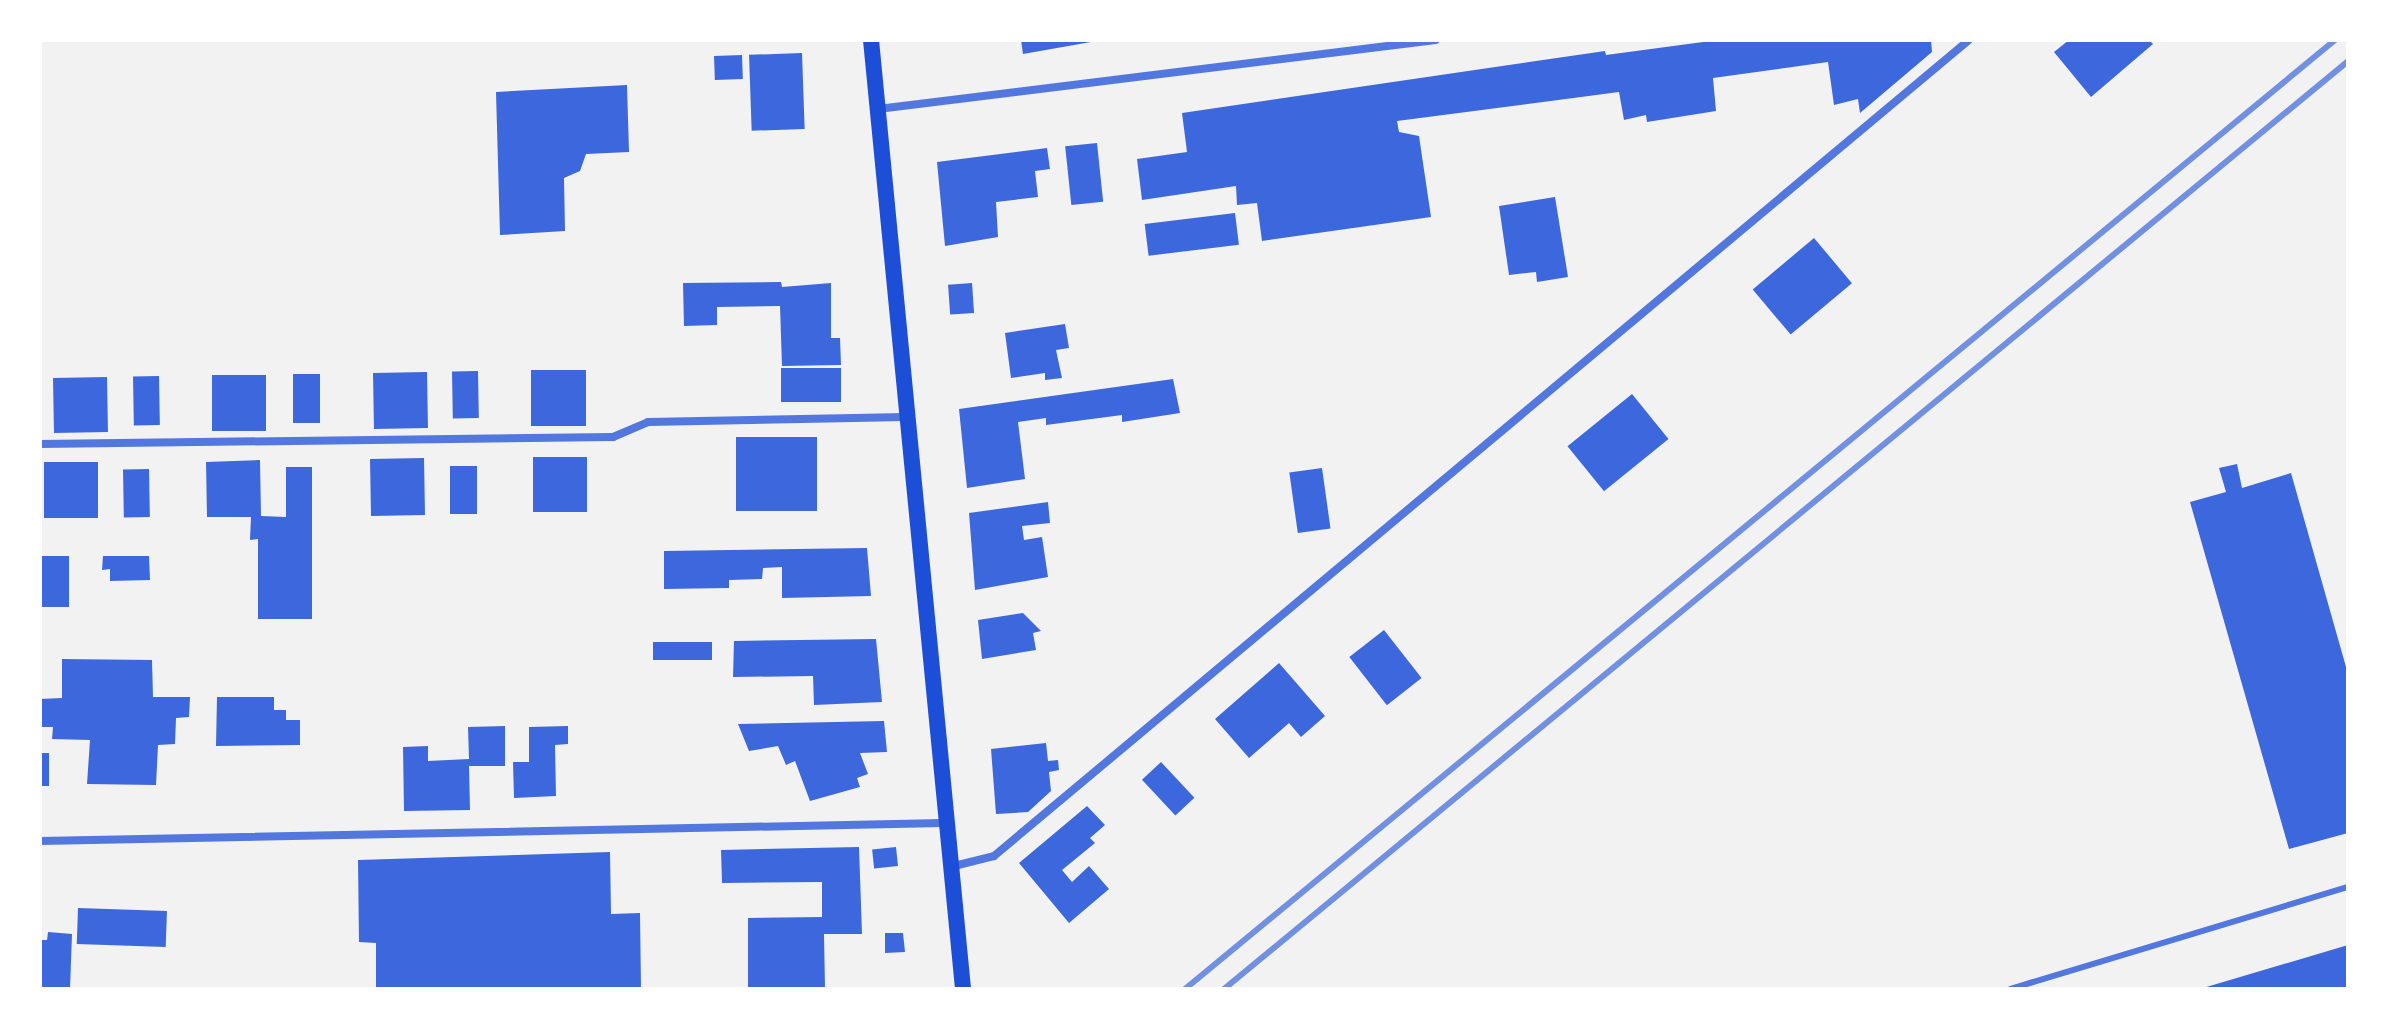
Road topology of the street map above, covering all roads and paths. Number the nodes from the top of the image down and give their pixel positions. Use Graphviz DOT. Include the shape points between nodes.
graph roads {
  1 [pos="871,40"];
  2 [pos="1436,40"];
  3 [pos="1969,40"];
  4 [pos="877,109"];
  5 [pos="906,417"];
  6 [pos="40,444"];
  7 [pos="943,823"];
  8 [pos="40,841"];
  9 [pos="949,868"];
  10 [pos="2348,887"];
  11 [pos="963,989"];
  12 [pos="2010,989"];
  1 -- 4 [label="main road"];
  2 -- 4 [label="street"];
  3 -- 9 [label="street" via="994,856"];
  4 -- 5 [label="main road"];
  5 -- 6 [label="street" via="648,422 613,437"];
  5 -- 7 [label="main road"];
  7 -- 8 [label="street"];
  7 -- 9 [label="main road"];
  9 -- 11 [label="main road"];
  10 -- 12 [label="lane"];
}
